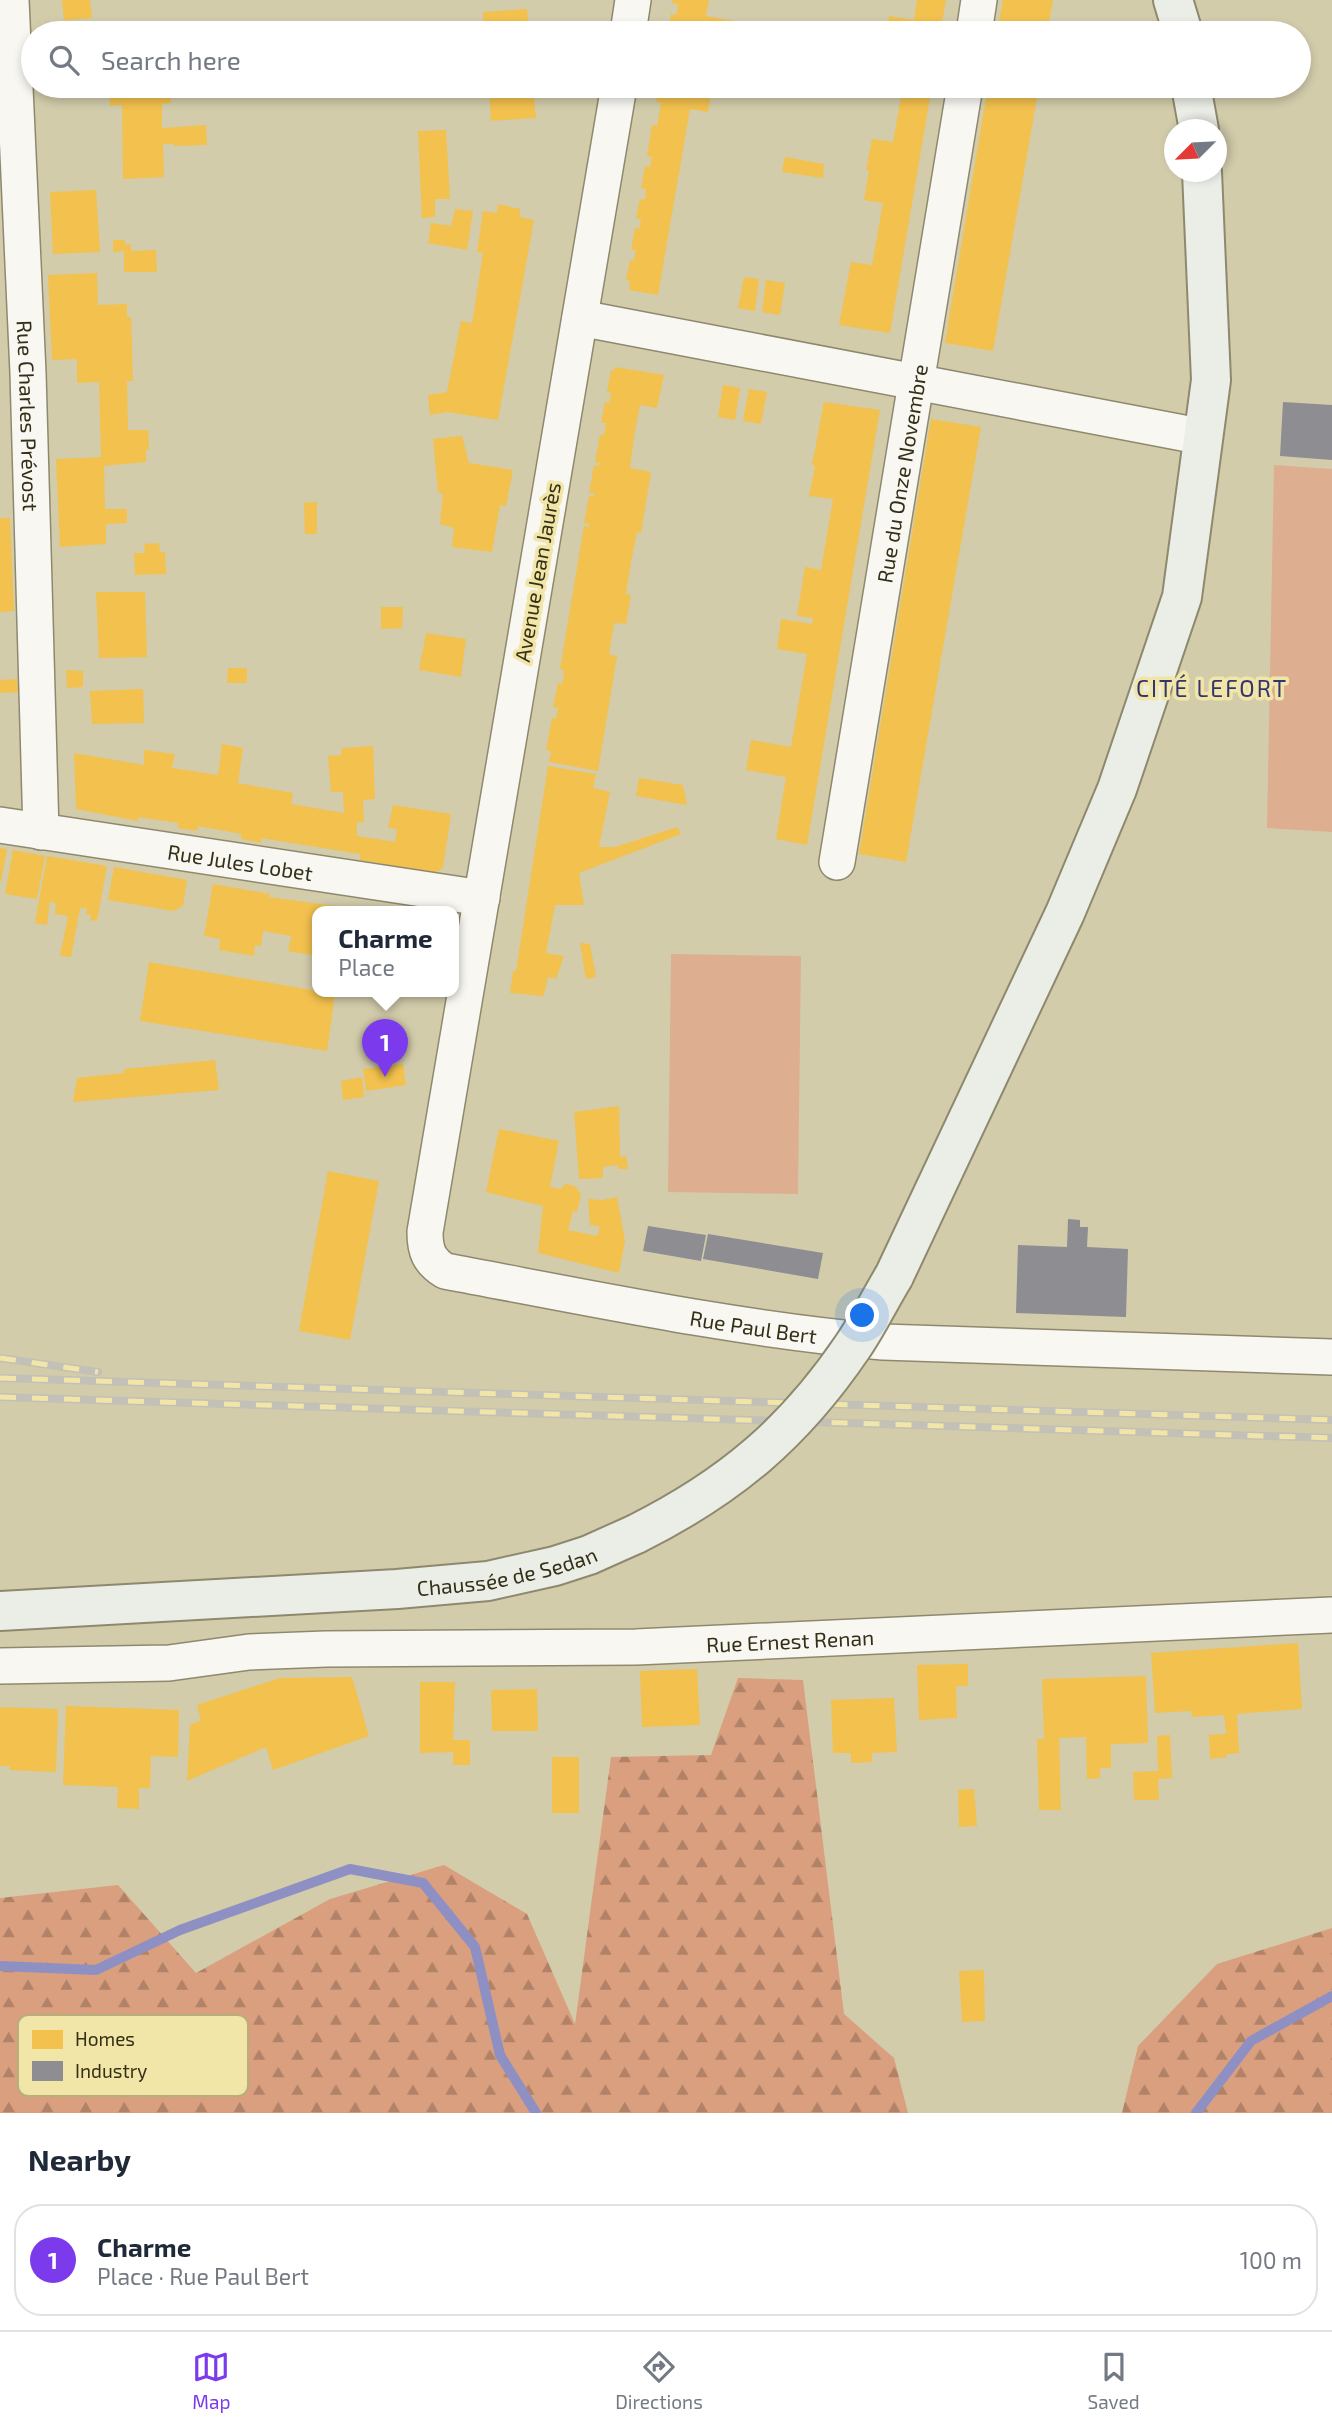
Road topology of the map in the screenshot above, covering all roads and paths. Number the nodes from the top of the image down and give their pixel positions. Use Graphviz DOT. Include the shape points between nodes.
graph roads {
  1 [pos="11,0"];
  2 [pos="633,0"];
  3 [pos="979,0"];
  4 [pos="1173,0"];
  5 [pos="630,21"];
  6 [pos="976,21"];
  7 [pos="1179,21"];
  8 [pos="617,98"];
  9 [pos="963,98"];
  10 [pos="1193,98"];
  11 [pos="1197,119"];
  12 [pos="1202,182"];
  13 [pos="10,189"];
  14 [pos="580,318"];
  15 [pos="916,383"];
  16 [pos="1204,437"];
  17 [pos="0,825"];
  18 [pos="41,832"];
  19 [pos="837,862"];
  20 [pos="482,898"];
  21 [pos="454,1058"];
  22 [pos="1332,1357"];
  23 [pos="0,1611"];
  24 [pos="1332,1615"];
  25 [pos="0,1666"];
  1 -- 13 [label="street, Rue Charles Prévost"];
  2 -- 5 [label="street"];
  3 -- 6 [label="street"];
  4 -- 7 [label="main road"];
  8 -- 14 [label="street, Avenue Jean Jaurès"];
  9 -- 15 [label="street, Rue du Onze Novembre"];
  10 -- 11 [label="main road"];
  12 -- 16 [label="main road, Chaussée de Sedan" via="1211,380"];
  13 -- 18 [label="street, Rue Charles Prévost" via="28,373"];
  14 -- 15 [label="street"];
  14 -- 20 [label="street, Avenue Jean Jaurès"];
  15 -- 16 [label="street"];
  15 -- 19 [label="street, Rue du Onze Novembre"];
  16 -- 23 [label="main road, Chaussée de Sedan, bridge" via="1182,597 1116,789 1065,914 894,1276 854,1345 787,1428 754,1460 681,1511 589,1555 555,1566 488,1581 397,1589"];
  17 -- 18 [label="street, Rue Jules Lobet"];
  18 -- 20 [label="street, Rue Jules Lobet"];
  20 -- 21 [label="street, Avenue Jean Jaurès"];
  21 -- 22 [label="street, Rue Paul Bert" via="425,1232 425,1248 444,1271 811,1336"];
  24 -- 25 [label="street, Rue Ernest Renan" via="636,1647 412,1647 249,1652 169,1663"];
}
